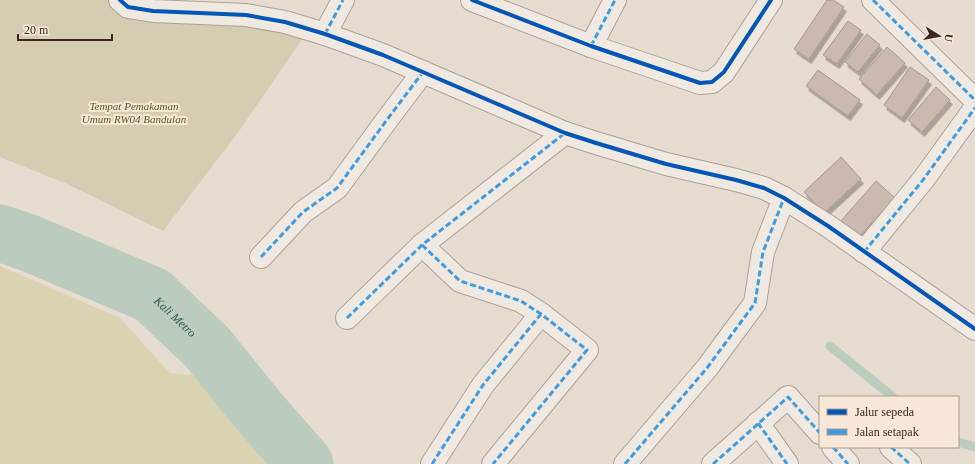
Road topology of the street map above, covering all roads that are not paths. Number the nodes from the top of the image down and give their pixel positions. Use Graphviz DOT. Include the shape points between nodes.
graph roads {
  1 [pos="120,0"];
  2 [pos="343,0"];
  3 [pos="472,0"];
  4 [pos="615,0"];
  5 [pos="771,0"];
  6 [pos="873,0"];
  7 [pos="325,34"];
  8 [pos="591,46"];
  9 [pos="423,72"];
  10 [pos="975,100"];
  11 [pos="975,108"];
  12 [pos="565,133"];
  13 [pos="784,198"];
  14 [pos="422,245"];
  15 [pos="864,252"];
  16 [pos="261,257"];
  17 [pos="541,314"];
  18 [pos="347,318"];
  19 [pos="975,329"];
  20 [pos="758,423"];
  21 [pos="819,432"];
  22 [pos="834,448"];
  23 [pos="892,448"];
  24 [pos="432,464"];
  25 [pos="493,464"];
  26 [pos="625,464"];
  27 [pos="713,464"];
  28 [pos="786,464"];
  29 [pos="848,464"];
  30 [pos="910,464"];
  1 -- 7 [label="street" via="128,6 153,11 246,14 286,22"];
  2 -- 7 [label="street"];
  3 -- 8 [label="street"];
  4 -- 8 [label="street"];
  5 -- 8 [label="street" via="724,72 712,82 693,81"];
  6 -- 10 [label="street"];
  7 -- 9 [label="street"];
  9 -- 12 [label="street"];
  9 -- 16 [label="street" via="337,188 303,212"];
  11 -- 15 [label="street" via="923,180"];
  12 -- 13 [label="street" via="666,164 764,188"];
  12 -- 14 [label="street"];
  13 -- 15 [label="street"];
  13 -- 26 [label="street" via="763,252 755,303 707,368"];
  14 -- 17 [label="street" via="460,281 521,301"];
  14 -- 18 [label="street"];
  15 -- 19 [label="street"];
  17 -- 24 [label="street" via="483,385"];
  17 -- 25 [label="street" via="587,350"];
  20 -- 21 [label="street" via="788,397"];
  20 -- 27 [label="street"];
  20 -- 28 [label="street"];
  22 -- 29 [label="street"];
  23 -- 30 [label="street"];
}
